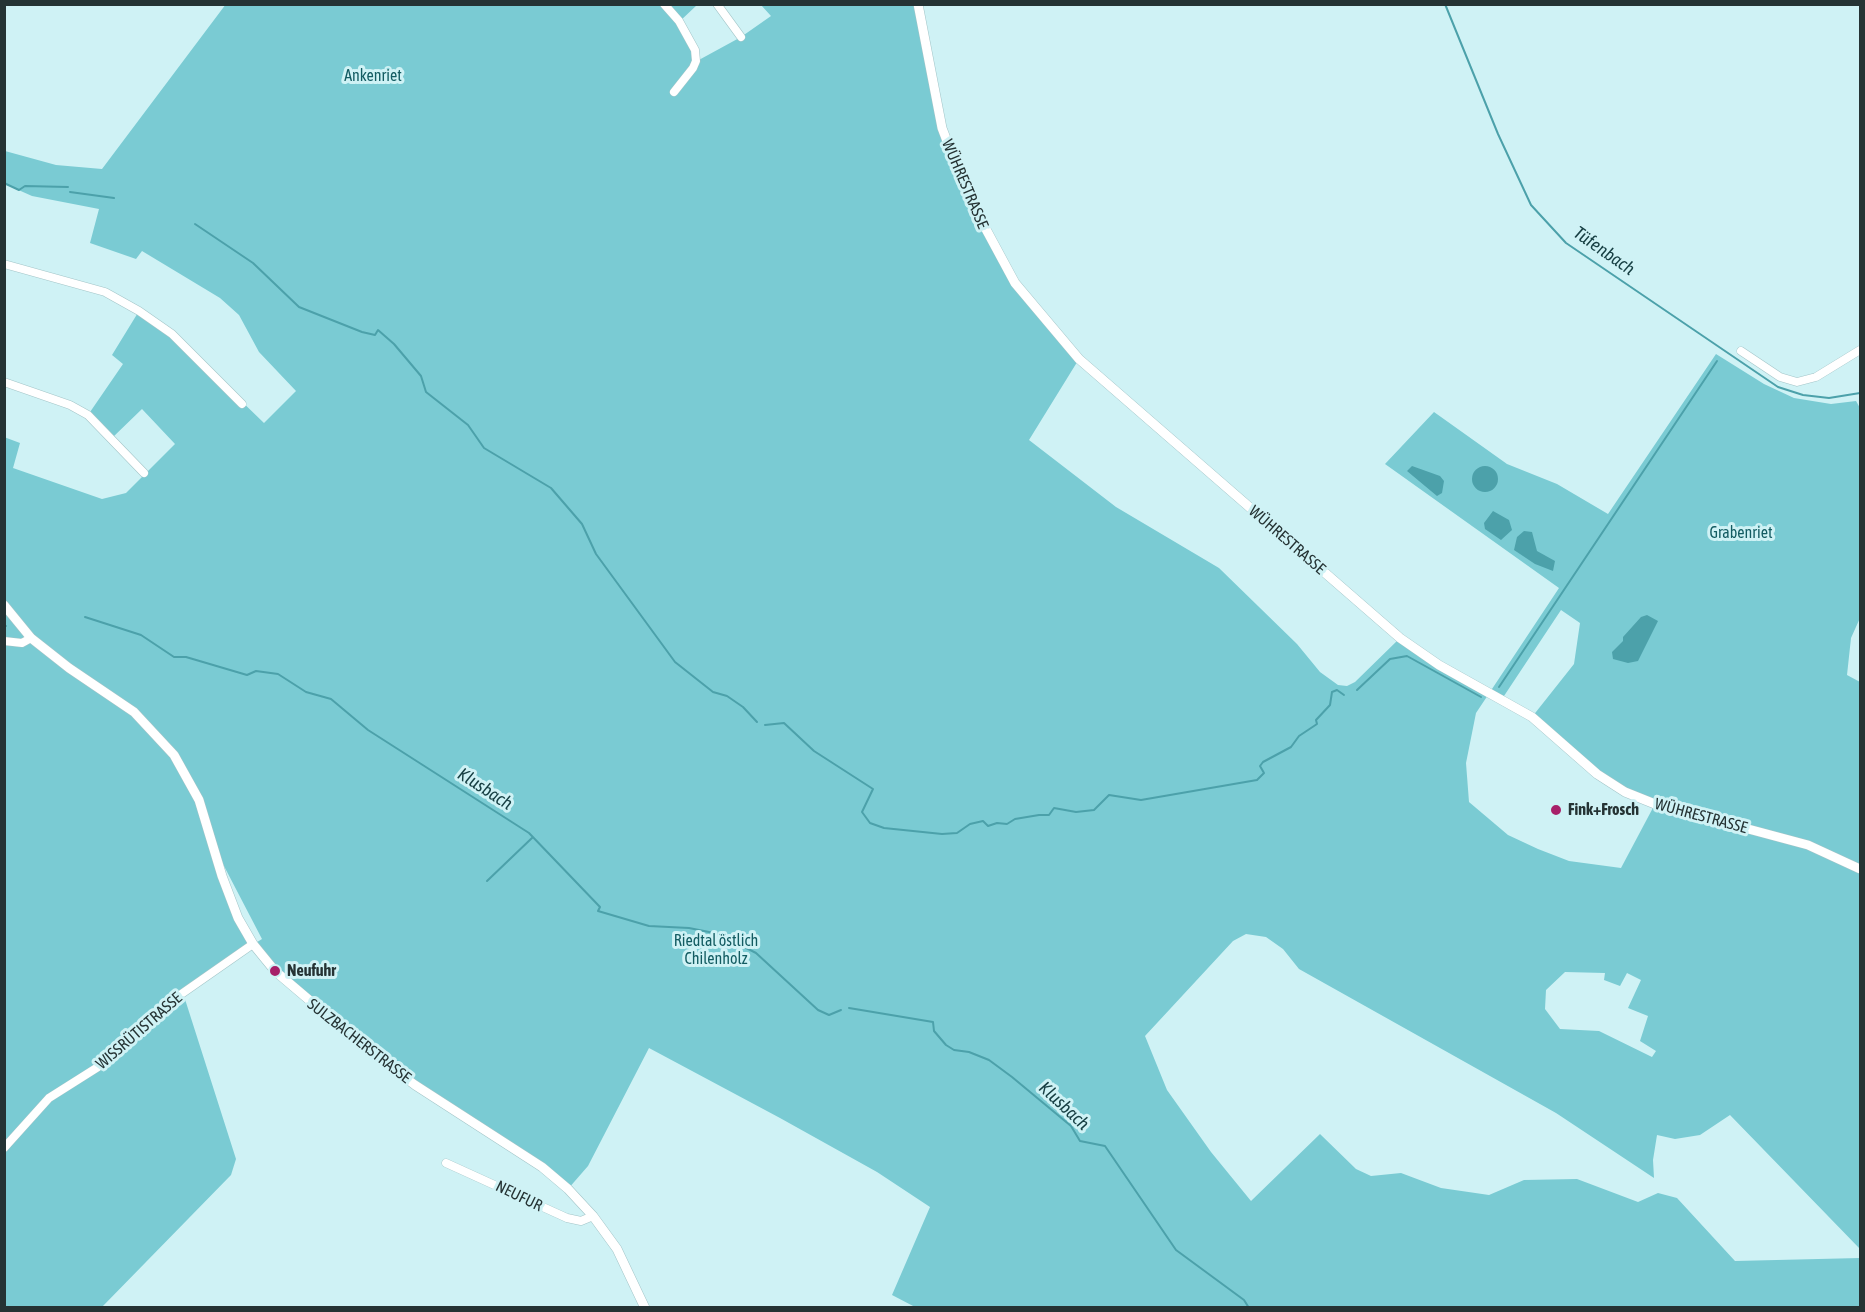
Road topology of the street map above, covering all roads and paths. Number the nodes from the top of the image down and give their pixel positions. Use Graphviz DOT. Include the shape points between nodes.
graph roads {
  1 [pos="664,4"];
  2 [pos="717,4"];
  3 [pos="918,4"];
  4 [pos="741,37"];
  5 [pos="674,92"];
  6 [pos="4,264"];
  7 [pos="1860,350"];
  8 [pos="1741,351"];
  9 [pos="4,382"];
  10 [pos="242,404"];
  11 [pos="144,473"];
  12 [pos="4,605"];
  13 [pos="31,638"];
  14 [pos="4,641"];
  15 [pos="1860,869"];
  16 [pos="253,944"];
  17 [pos="4,1148"];
  18 [pos="446,1163"];
  19 [pos="593,1216"];
  20 [pos="645,1308"];
  1 -- 5 [label="street" via="695,50 693,68"];
  2 -- 4 [label="street"];
  3 -- 15 [label="street, WÜHRESTRASSE" via="942,128 967,194 1015,283 1079,359 1400,638 1439,665 1532,717 1597,774 1625,792 1655,804 1808,845"];
  6 -- 10 [label="street" via="105,292 139,310 172,334"];
  7 -- 8 [label="street" via="1816,377 1797,382 1780,377"];
  9 -- 11 [label="street" via="88,415"];
  12 -- 13 [label="street, SULZBACHERSTRASSE"];
  13 -- 14 [label="street" via="22,643"];
  13 -- 16 [label="street, SULZBACHERSTRASSE" via="134,712 174,755 199,800 229,898"];
  16 -- 17 [label="street, WISSRÜTISTRASSE" via="167,1004 99,1067 49,1098"];
  16 -- 19 [label="street, SULZBACHERSTRASSE" via="290,986 351,1037 416,1085 542,1167"];
  18 -- 19 [label="street, NEUFUR" via="567,1218 581,1221"];
  19 -- 20 [label="street, SULZBACHERSTRASSE" via="628,1268"];
}
